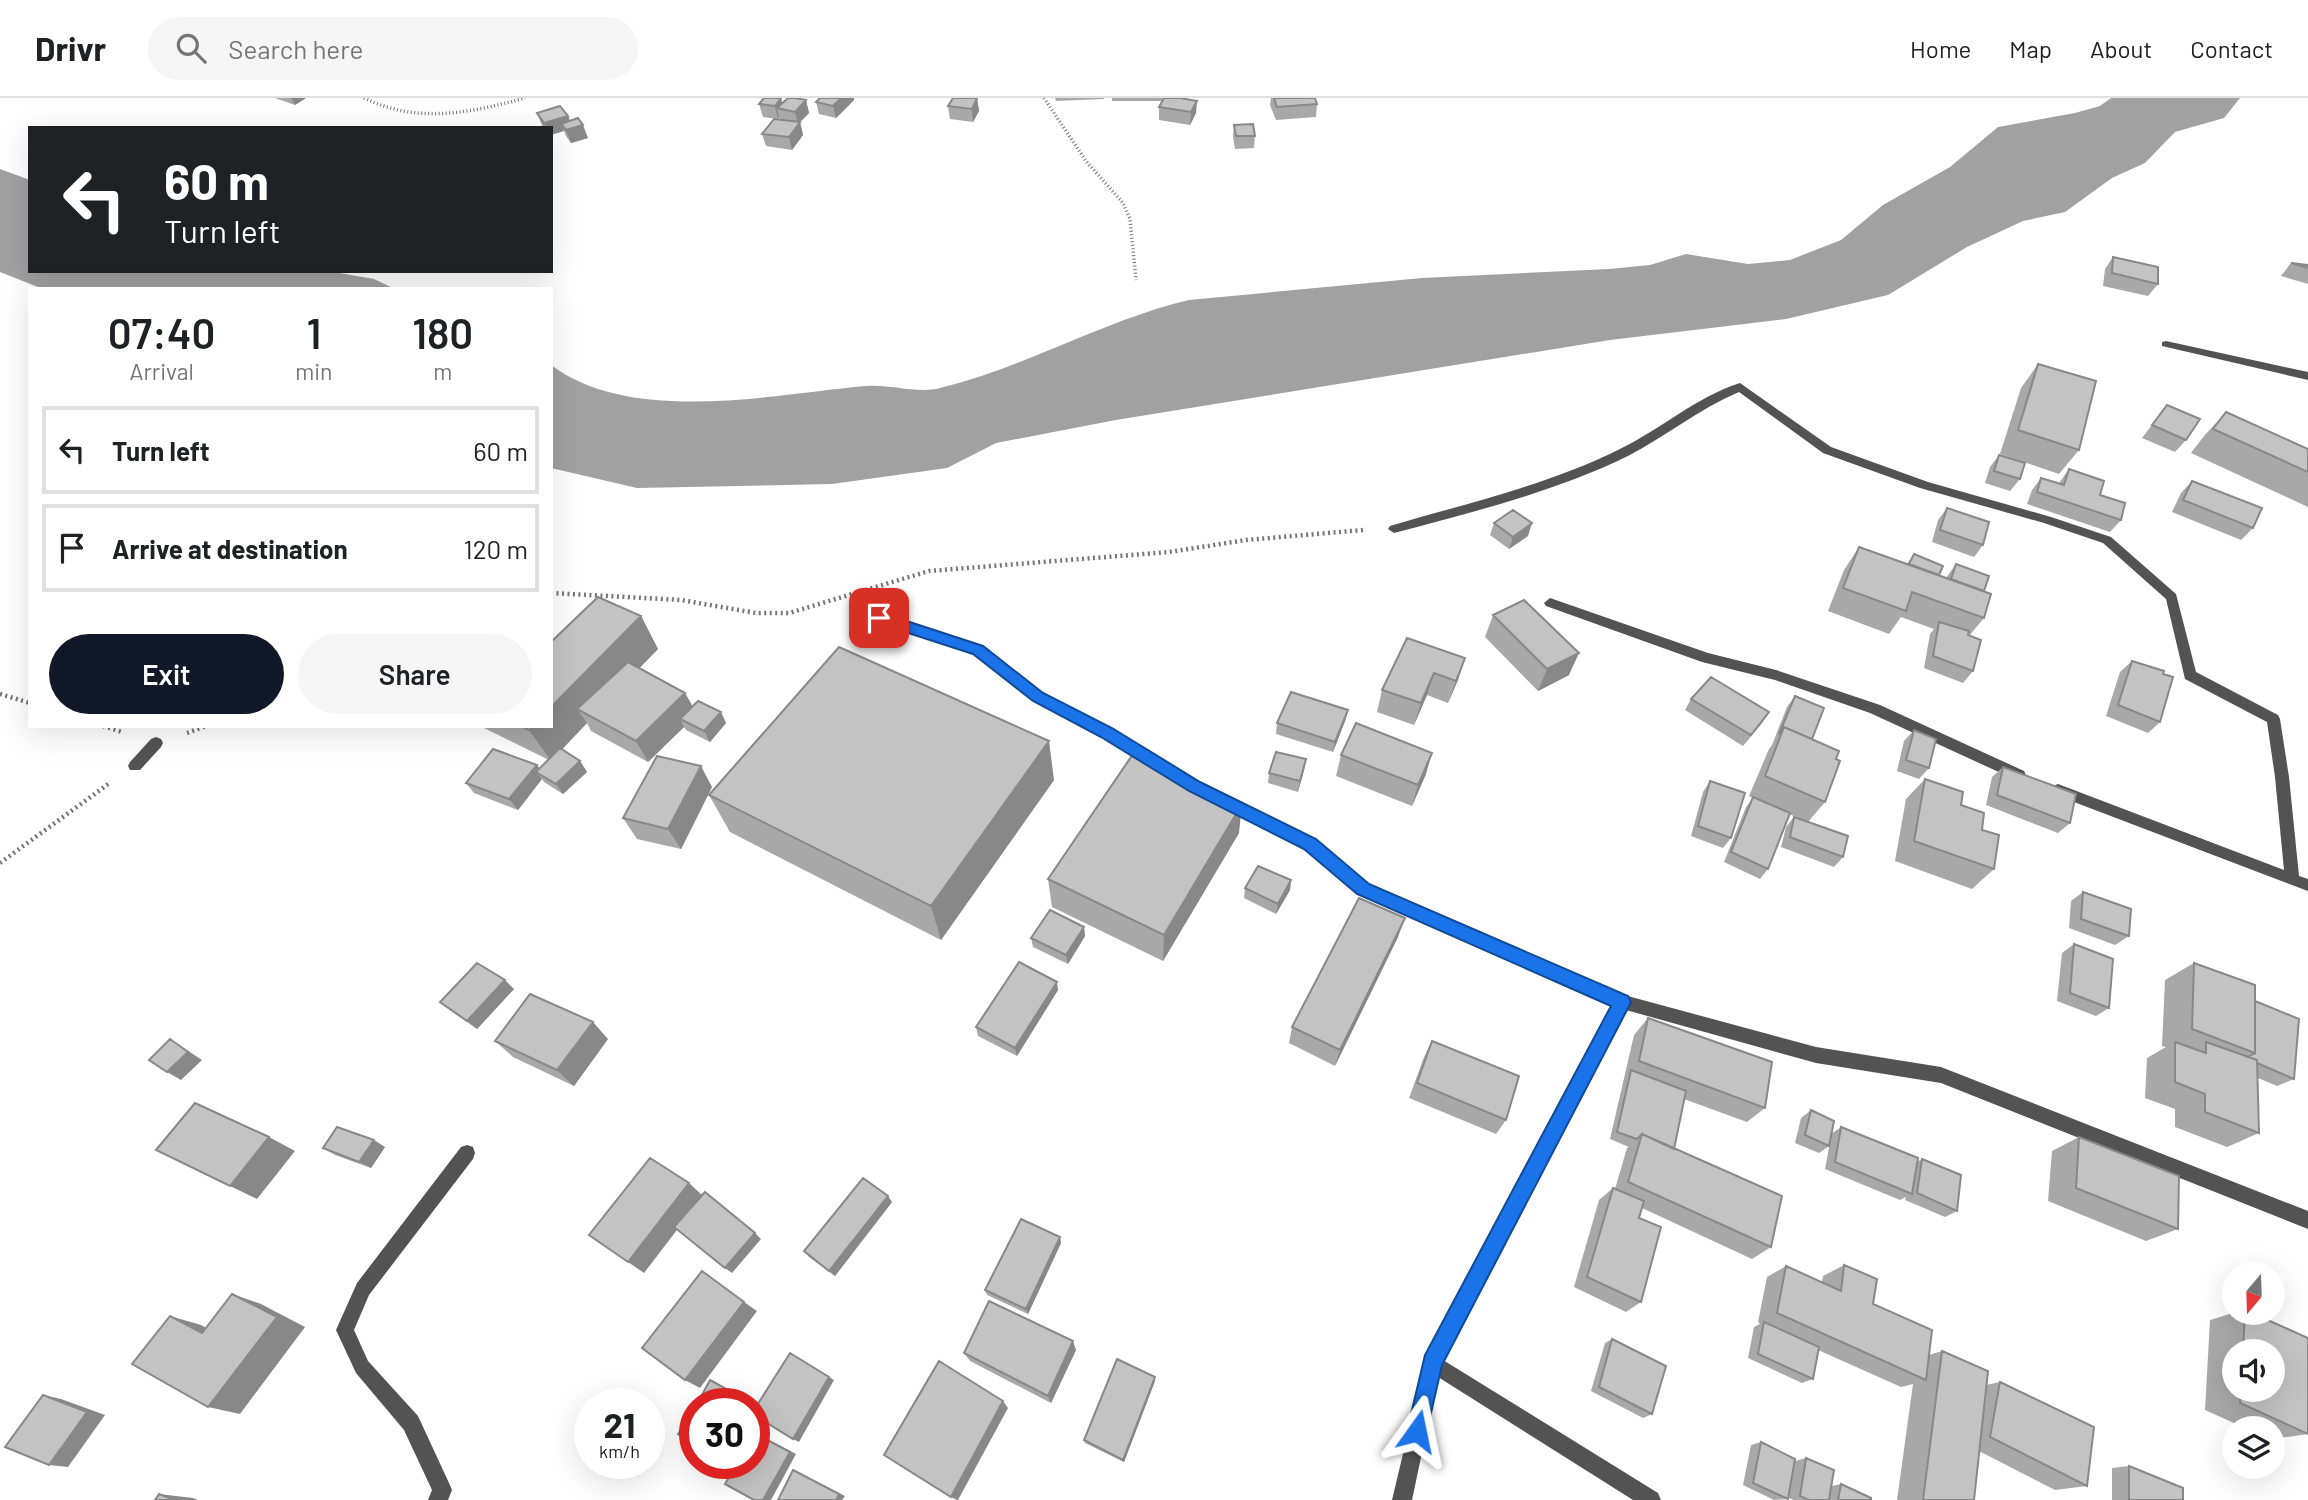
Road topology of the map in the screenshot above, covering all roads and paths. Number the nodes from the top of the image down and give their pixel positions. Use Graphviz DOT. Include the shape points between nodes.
graph roads {
  1 [pos="364,98"];
  2 [pos="525,98"];
  3 [pos="1044,98"];
  4 [pos="1136,280"];
  5 [pos="2166,344"];
  6 [pos="2308,376"];
  7 [pos="1394,529"];
  8 [pos="1337,531"];
  9 [pos="553,593"];
  10 [pos="1550,603"];
  11 [pos="879,618"];
  12 [pos="0,694"];
  13 [pos="28,702"];
  14 [pos="156,743"];
  15 [pos="135,766"];
  16 [pos="1195,786"];
  17 [pos="1218,798"];
  18 [pos="0,863"];
  19 [pos="2292,880"];
  20 [pos="2308,885"];
  21 [pos="1622,1002"];
  22 [pos="467,1153"];
  23 [pos="2308,1220"];
  24 [pos="1432,1363"];
  25 [pos="438,1500"];
  26 [pos="1402,1500"];
  27 [pos="1651,1500"];
  1 -- 2 [label="path" via="412,113 437,114"];
  3 -- 4 [label="path" via="1086,161 1123,203 1130,219"];
  5 -- 6 [label="street"];
  7 -- 19 [label="street" via="1566,479 1627,451 1709,399 1740,387 1827,450 1924,485 2107,540 2172,597 2190,676 2273,719"];
  8 -- 9 [label="path" via="1169,552 929,571 789,613 768,615 668,599"];
  10 -- 19 [label="street" via="1875,709 1996,767"];
  11 -- 16 [label="street" via="978,650 1038,697"];
  12 -- 13 [label="path"];
  14 -- 15 [label="street"];
  15 -- 18 [label="path"];
  17 -- 21 [label="street" via="1310,844 1363,889"];
  19 -- 20 [label="street"];
  21 -- 23 [label="street" via="1816,1055 1941,1075"];
  21 -- 24 [label="street"];
  22 -- 25 [label="street" via="363,1289 345,1330 362,1367 411,1423 442,1490"];
  24 -- 26 [label="street"];
  24 -- 27 [label="street"];
}
